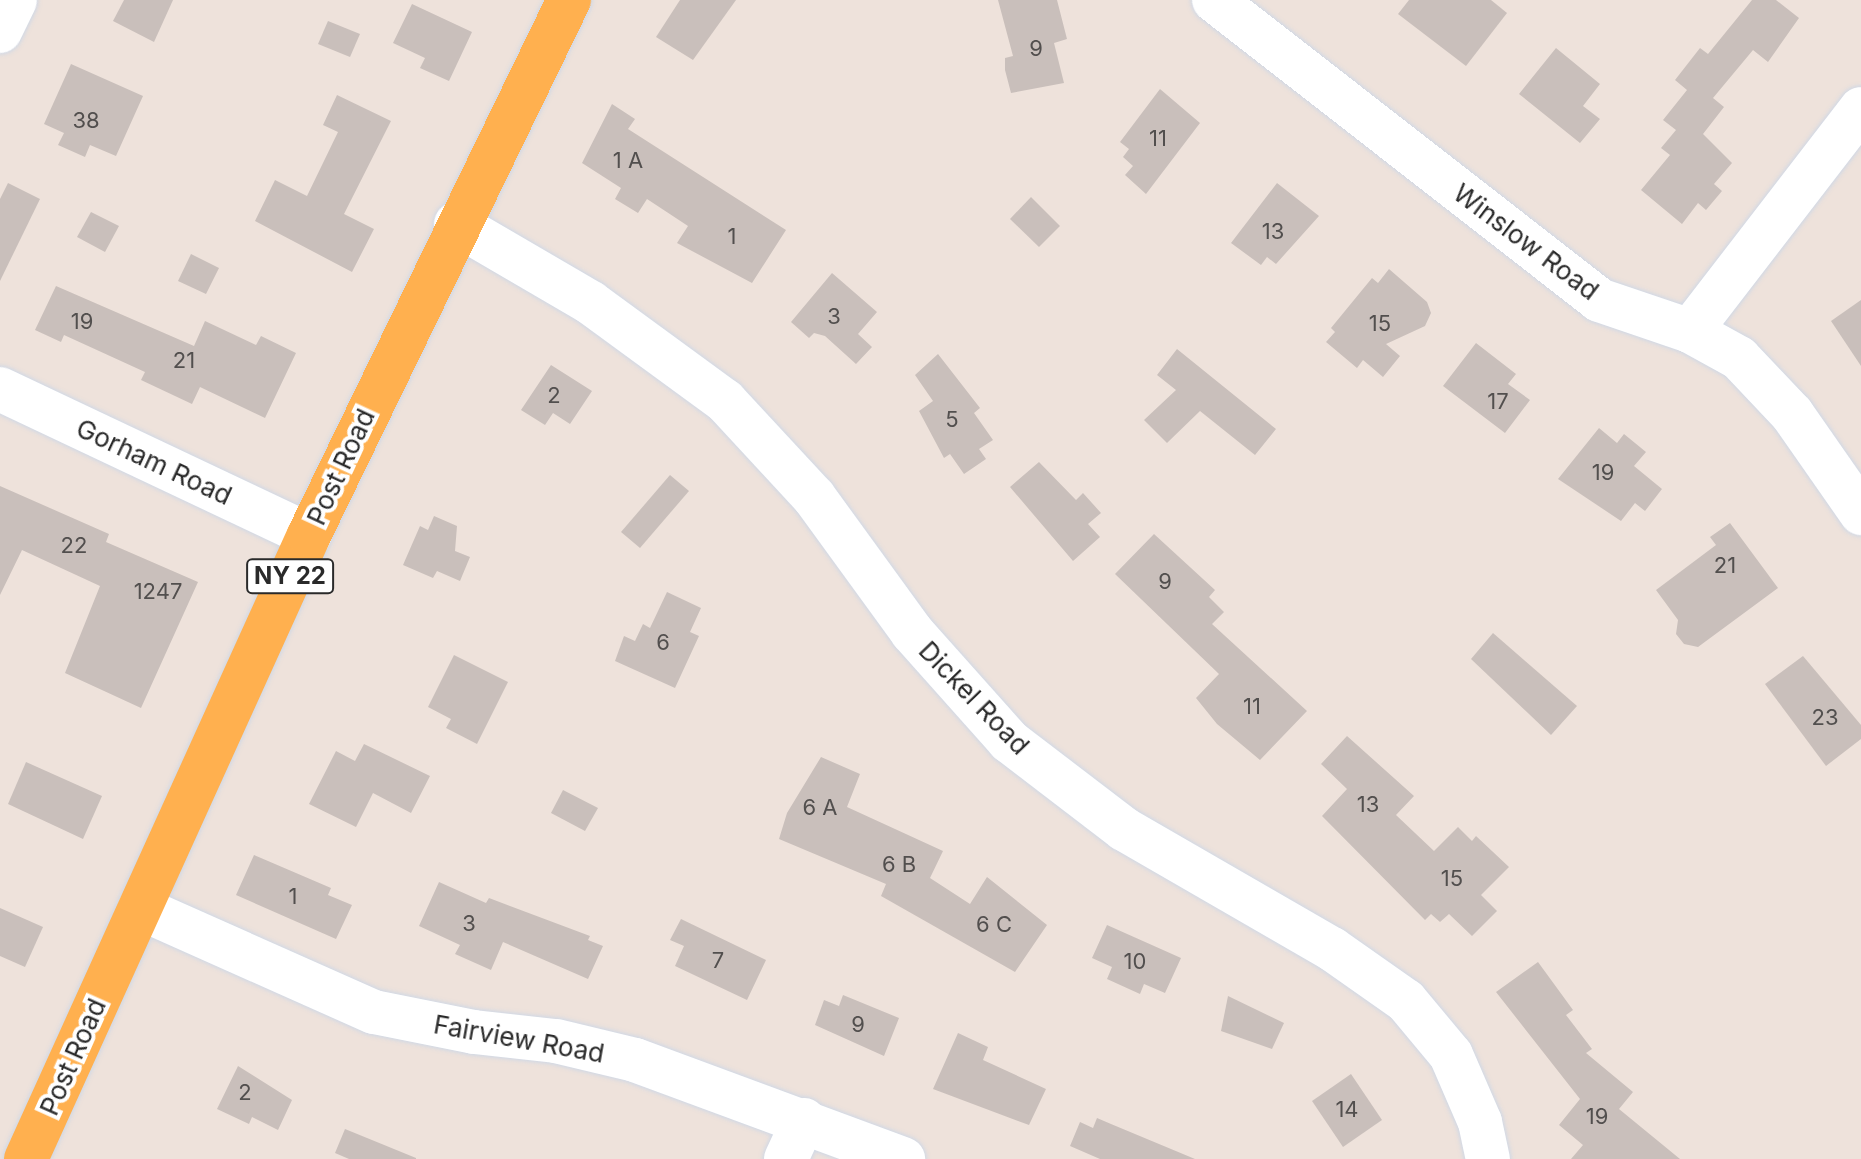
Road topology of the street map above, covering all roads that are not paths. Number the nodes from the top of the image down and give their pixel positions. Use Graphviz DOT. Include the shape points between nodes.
graph roads {
  1 [pos="15,0"];
  2 [pos="569,0"];
  3 [pos="1214,0"];
  4 [pos="0,31"];
  5 [pos="1861,109"];
  6 [pos="456,224"];
  7 [pos="1690,331"];
  8 [pos="0,389"];
  9 [pos="1861,513"];
  10 [pos="309,535"];
  11 [pos="140,908"];
  12 [pos="804,1120"];
  13 [pos="26,1159"];
  14 [pos="786,1159"];
  15 [pos="903,1159"];
  16 [pos="1488,1159"];
  1 -- 4 [label="street"];
  2 -- 6 [label="main road, Post Road / NY 22"];
  3 -- 7 [label="street, Winslow Road" via="1599,300"];
  5 -- 7 [label="street"];
  6 -- 10 [label="main road, Post Road / NY 22"];
  6 -- 16 [label="street, Dickel Road" via="591,303 725,401 814,497 912,632 1009,741 1124,829 1332,949 1406,1001 1451,1055 1480,1122"];
  7 -- 9 [label="street, Winslow Road" via="1761,377"];
  8 -- 10 [label="street, Gorham Road"];
  10 -- 11 [label="main road, Post Road / NY 22"];
  11 -- 12 [label="street, Fairview Road" via="374,1012 474,1032 556,1041 635,1060"];
  11 -- 13 [label="main road, Post Road / NY 22"];
  12 -- 14 [label="street"];
  12 -- 15 [label="street, Fairview Road"];
}
